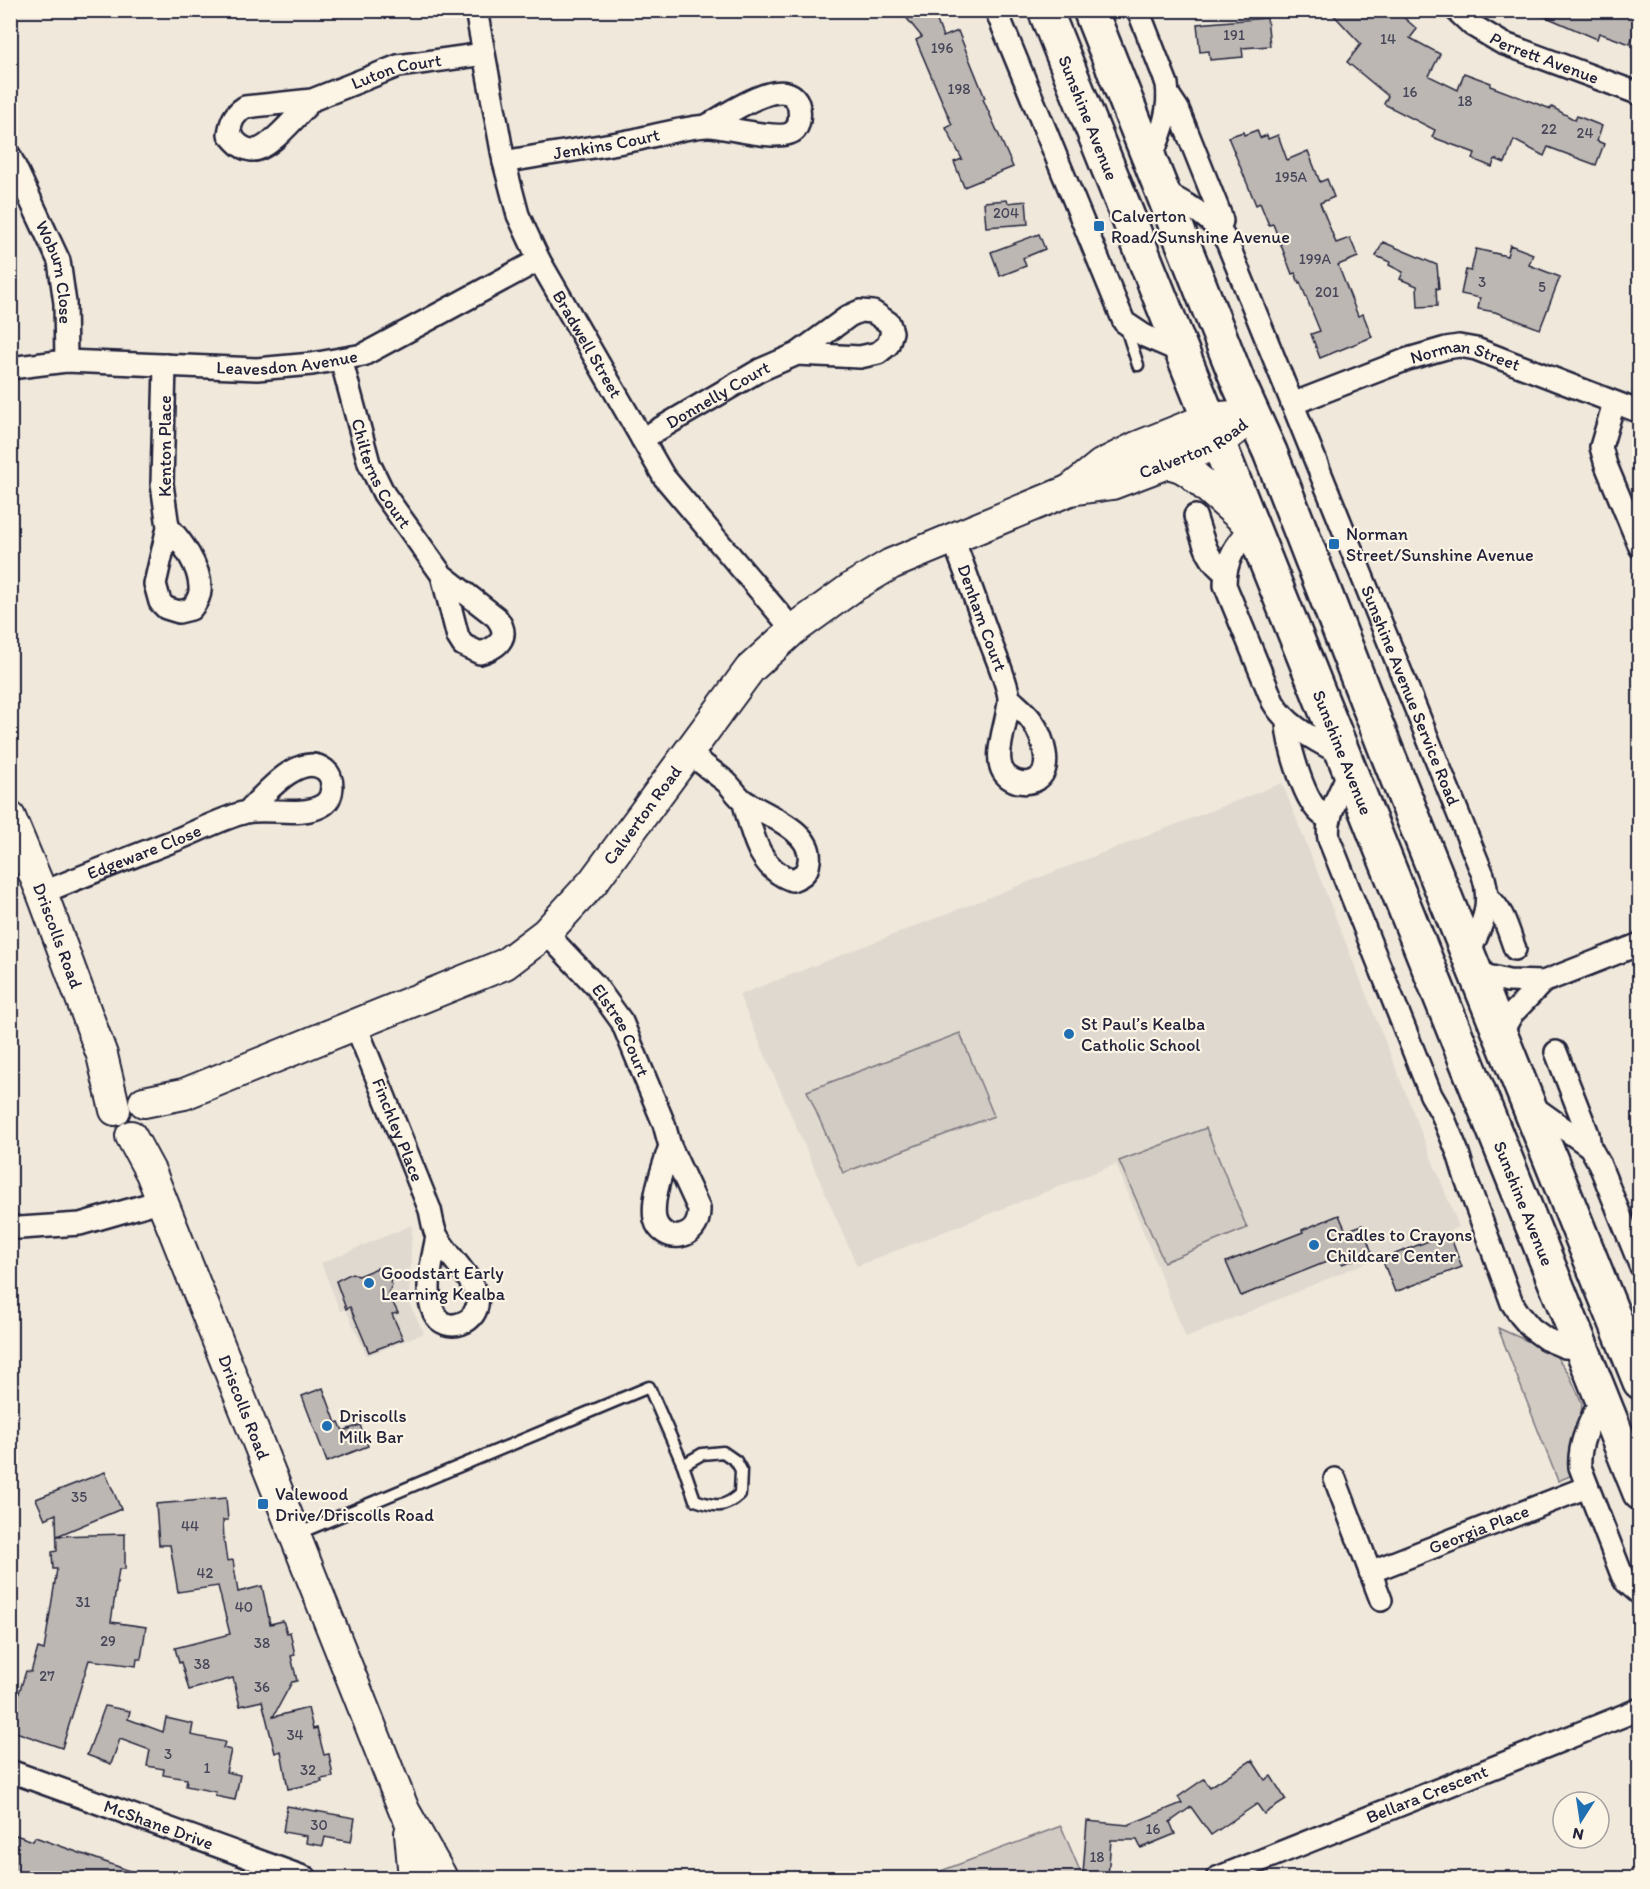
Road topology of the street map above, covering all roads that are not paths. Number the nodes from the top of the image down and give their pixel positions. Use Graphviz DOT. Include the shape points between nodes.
graph roads {
  1 [pos="476,10"];
  2 [pos="996,10"];
  3 [pos="1046,10"];
  4 [pos="1090,10"];
  5 [pos="1138,10"];
  6 [pos="1456,10"];
  7 [pos="484,54"];
  8 [pos="1168,94"];
  9 [pos="1640,94"];
  10 [pos="312,100"];
  11 [pos="708,125"];
  12 [pos="10,156"];
  13 [pos="1150,160"];
  14 [pos="504,162"];
  15 [pos="1162,191"];
  16 [pos="1219,230"];
  17 [pos="539,260"];
  18 [pos="1124,322"];
  19 [pos="1182,352"];
  20 [pos="797,354"];
  21 [pos="341,360"];
  22 [pos="66,361"];
  23 [pos="165,365"];
  24 [pos="1138,365"];
  25 [pos="10,368"];
  26 [pos="1614,403"];
  27 [pos="1292,404"];
  28 [pos="1640,412"];
  29 [pos="1254,415"];
  30 [pos="1214,431"];
  31 [pos="642,439"];
  32 [pos="1168,463"];
  33 [pos="1070,490"];
  34 [pos="1195,516"];
  35 [pos="168,527"];
  36 [pos="1252,527"];
  37 [pos="952,539"];
  38 [pos="1640,547"];
  39 [pos="1225,572"];
  40 [pos="442,575"];
  41 [pos="793,630"];
  42 [pos="1009,698"];
  43 [pos="1287,721"];
  44 [pos="688,752"];
  45 [pos="1346,764"];
  46 [pos="743,800"];
  47 [pos="247,812"];
  48 [pos="10,817"];
  49 [pos="1330,819"];
  50 [pos="42,893"];
  51 [pos="1488,898"];
  52 [pos="546,933"];
  53 [pos="1640,944"];
  54 [pos="1515,950"];
  55 [pos="1472,964"];
  56 [pos="1543,982"];
  57 [pos="356,1026"];
  58 [pos="1500,1035"];
  59 [pos="1556,1052"];
  60 [pos="1528,1103"];
  61 [pos="137,1116"];
  62 [pos="670,1146"];
  63 [pos="1590,1148"];
  64 [pos="160,1201"];
  65 [pos="10,1226"];
  66 [pos="437,1236"];
  67 [pos="1640,1264"];
  68 [pos="1616,1324"];
  69 [pos="1581,1348"];
  70 [pos="1640,1382"];
  71 [pos="1601,1399"];
  72 [pos="683,1465"];
  73 [pos="1335,1479"];
  74 [pos="1587,1487"];
  75 [pos="1640,1493"];
  76 [pos="294,1535"];
  77 [pos="1370,1572"];
  78 [pos="1640,1594"];
  79 [pos="1381,1600"];
  80 [pos="1640,1709"];
  81 [pos="10,1771"];
  82 [pos="306,1878"];
  83 [pos="429,1878"];
  84 [pos="1216,1878"];
  1 -- 7 [label="street, Bradwell Street"];
  2 -- 18 [label="street"];
  3 -- 19 [label="main road, Sunshine Avenue"];
  4 -- 13 [label="main road"];
  5 -- 8 [label="street, Sunshine Avenue Service Road"];
  6 -- 9 [label="street, Perrett Avenue" via="1502,43"];
  7 -- 10 [label="street, Luton Court" via="398,66"];
  7 -- 14 [label="street, Bradwell Street"];
  8 -- 13 [label="street, Sunshine Avenue Service Road" via="1167,114"];
  8 -- 16 [label="street, Sunshine Avenue Service Road" via="1178,109 1220,214"];
  11 -- 14 [label="street, Jenkins Court"];
  12 -- 22 [label="street, Woburn Close" via="59,261 65,303"];
  13 -- 15 [label="main road"];
  14 -- 17 [label="street, Bradwell Street" via="518,215"];
  15 -- 16 [label="street, Sunshine Avenue Service Road"];
  15 -- 29 [label="main road"];
  16 -- 27 [label="street, Sunshine Avenue Service Road"];
  17 -- 21 [label="street, Leavesdon Avenue" via="363,356"];
  17 -- 31 [label="street, Bradwell Street"];
  18 -- 19 [label="street" via="1144,336"];
  18 -- 24 [label="lane"];
  19 -- 30 [label="main road, Sunshine Avenue"];
  20 -- 31 [label="street, Donnelly Court" via="760,370"];
  21 -- 23 [label="street, Leavesdon Avenue" via="257,369"];
  21 -- 40 [label="street, Chilterns Court" via="369,463 384,494"];
  22 -- 23 [label="street, Leavesdon Avenue"];
  22 -- 25 [label="street, Leavesdon Avenue"];
  23 -- 35 [label="street, Kenton Place" via="162,484"];
  26 -- 27 [label="street, Norman Street" via="1504,358 1459,346 1408,359"];
  26 -- 28 [label="street, Norman Street"];
  26 -- 38 [label="street" via="1601,447"];
  27 -- 51 [label="street, Sunshine Avenue Service Road" via="1483,875"];
  29 -- 30 [label="street, Calverton Road"];
  29 -- 55 [label="main road"];
  30 -- 32 [label="street, Calverton Road"];
  30 -- 33 [label="street, Calverton Road" via="1137,447 1101,465"];
  30 -- 36 [label="main road, Sunshine Avenue"];
  31 -- 41 [label="street, Bradwell Street" via="664,477"];
  32 -- 33 [label="street, Calverton Road" via="1112,484"];
  32 -- 36 [label="street" via="1191,473"];
  33 -- 37 [label="street, Calverton Road"];
  34 -- 39 [label="street" via="1211,559"];
  36 -- 39 [label="street" via="1237,543"];
  36 -- 45 [label="main road, Sunshine Avenue"];
  37 -- 41 [label="street, Calverton Road" via="882,569"];
  37 -- 42 [label="street, Denham Court"];
  39 -- 43 [label="street" via="1225,585 1268,692"];
  41 -- 44 [label="street, Calverton Road" via="750,669"];
  43 -- 45 [label="street"];
  43 -- 49 [label="street" via="1289,743 1309,798 1320,814"];
  44 -- 46 [label="street"];
  44 -- 52 [label="street, Calverton Road" via="593,882"];
  45 -- 49 [label="street"];
  45 -- 69 [label="main road, Sunshine Avenue"];
  47 -- 50 [label="street, Edgeware Close"];
  48 -- 50 [label="street, Driscolls Road"];
  49 -- 69 [label="street" via="1329,840 1427,1087 1458,1153 1512,1303 1531,1328 1546,1339 1564,1347"];
  50 -- 61 [label="street, Driscolls Road" via="102,1055"];
  51 -- 54 [label="street, Sunshine Avenue Service Road" via="1502,914"];
  51 -- 55 [label="street"];
  52 -- 57 [label="street, Calverton Road" via="505,964"];
  52 -- 62 [label="street, Elstree Court" via="622,1022"];
  53 -- 56 [label="street"];
  55 -- 56 [label="street" via="1508,981"];
  55 -- 58 [label="main road"];
  56 -- 58 [label="street" via="1512,1014"];
  57 -- 61 [label="street, Calverton Road"];
  57 -- 66 [label="street, Finchley Place"];
  58 -- 60 [label="main road"];
  59 -- 63 [label="street"];
  60 -- 63 [label="street"];
  60 -- 68 [label="main road"];
  61 -- 64 [label="street, Driscolls Road"];
  63 -- 67 [label="street"];
  64 -- 65 [label="street" via="80,1224"];
  64 -- 76 [label="street, Driscolls Road"];
  68 -- 69 [label="main road"];
  68 -- 70 [label="main road"];
  69 -- 71 [label="main road, Sunshine Avenue"];
  71 -- 74 [label="street" via="1579,1458"];
  71 -- 75 [label="main road, Sunshine Avenue"];
  72 -- 72 [label="lane" via="695,1500 711,1505 729,1504 740,1494 741,1470 723,1452 702,1454"];
  72 -- 76 [label="lane" via="649,1388"];
  73 -- 77 [label="street"];
  74 -- 77 [label="street, Georgia Place"];
  74 -- 78 [label="street" via="1622,1575"];
  76 -- 83 [label="street, Driscolls Road"];
  77 -- 79 [label="street"];
  80 -- 84 [label="street, Bellara Crescent"];
  81 -- 82 [label="street, McShane Drive"];
}
